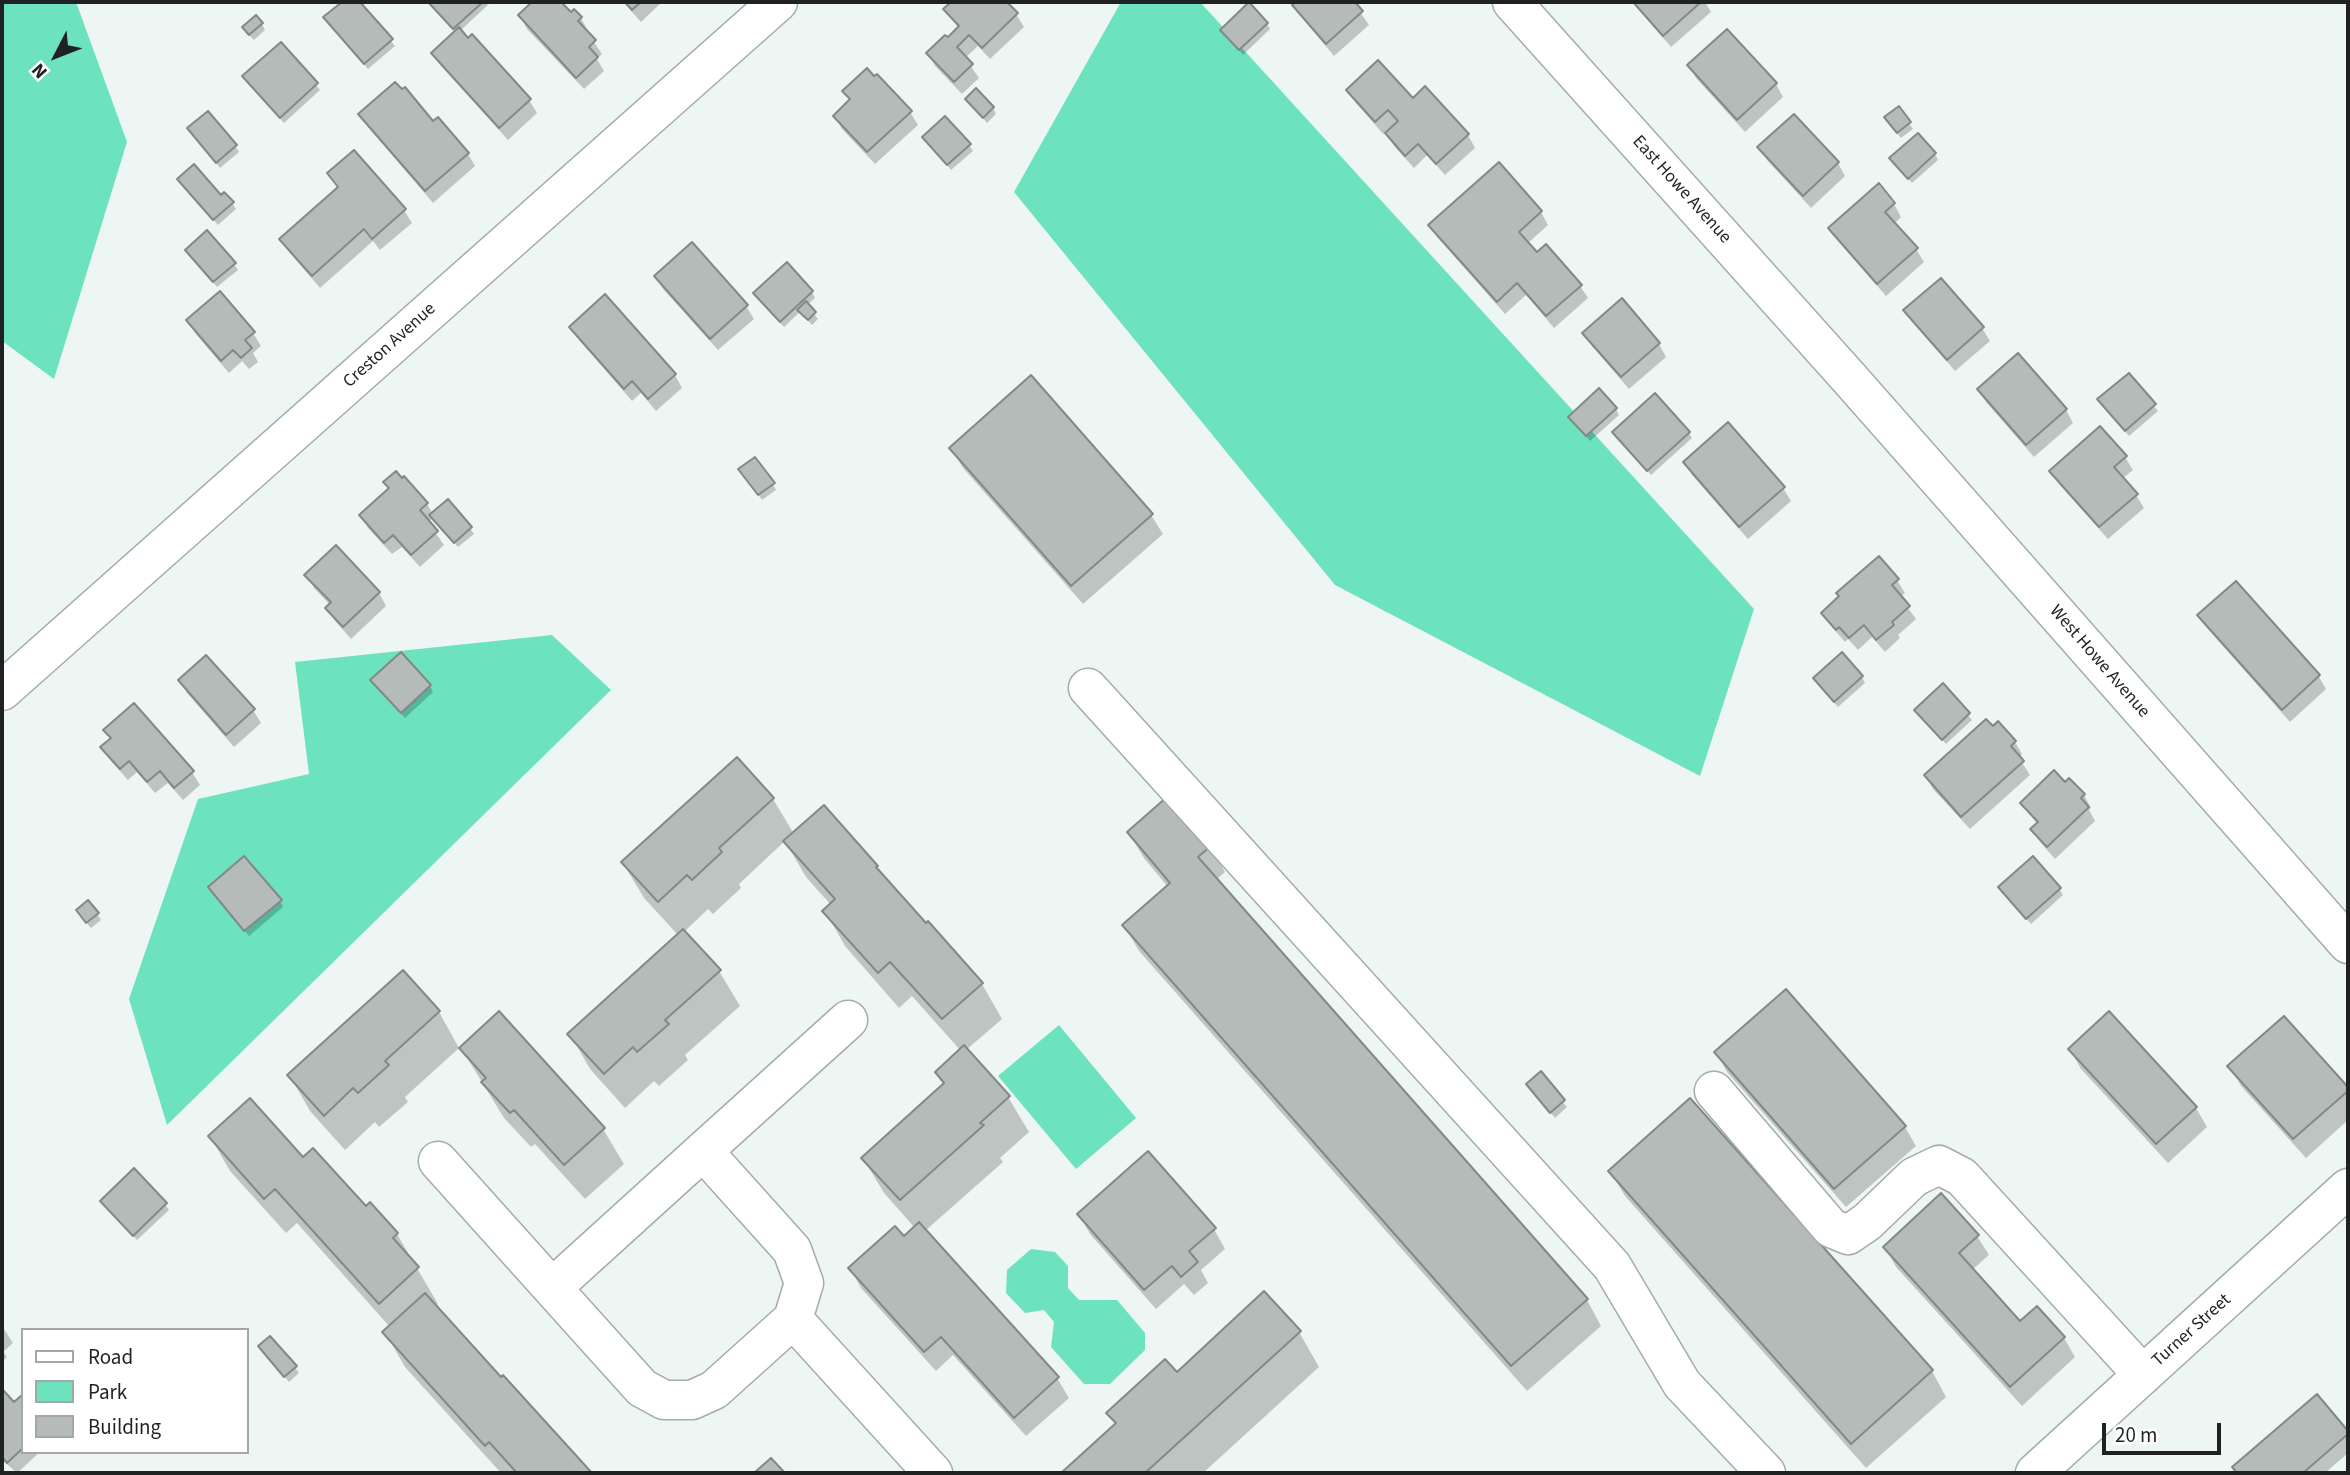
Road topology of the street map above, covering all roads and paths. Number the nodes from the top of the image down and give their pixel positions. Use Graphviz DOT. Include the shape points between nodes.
graph roads {
  1 [pos="778,2"];
  2 [pos="1512,2"];
  3 [pos="1850,379"];
  4 [pos="1088,688"];
  5 [pos="2,691"];
  6 [pos="2348,944"];
  7 [pos="848,1020"];
  8 [pos="1714,1091"];
  9 [pos="703,1151"];
  10 [pos="438,1161"];
  11 [pos="2348,1188"];
  12 [pos="552,1288"];
  13 [pos="793,1319"];
  14 [pos="2143,1375"];
  15 [pos="933,1473"];
  16 [pos="1766,1473"];
  17 [pos="2035,1473"];
  1 -- 5 [label="street, Creston Avenue"];
  2 -- 3 [label="street, East Howe Avenue"];
  3 -- 6 [label="street, West Howe Avenue"];
  4 -- 16 [label="street" via="1612,1266 1682,1384"];
  7 -- 9 [label="street"];
  8 -- 14 [label="street" via="1831,1228 1848,1235 1914,1177 1939,1166 1962,1177"];
  9 -- 12 [label="street"];
  9 -- 13 [label="street" via="792,1250 804,1283"];
  10 -- 12 [label="street"];
  11 -- 14 [label="street, Turner Street"];
  12 -- 13 [label="street" via="642,1388 664,1400 692,1400 714,1390"];
  13 -- 15 [label="street"];
  14 -- 17 [label="street, Turner Street"];
}
